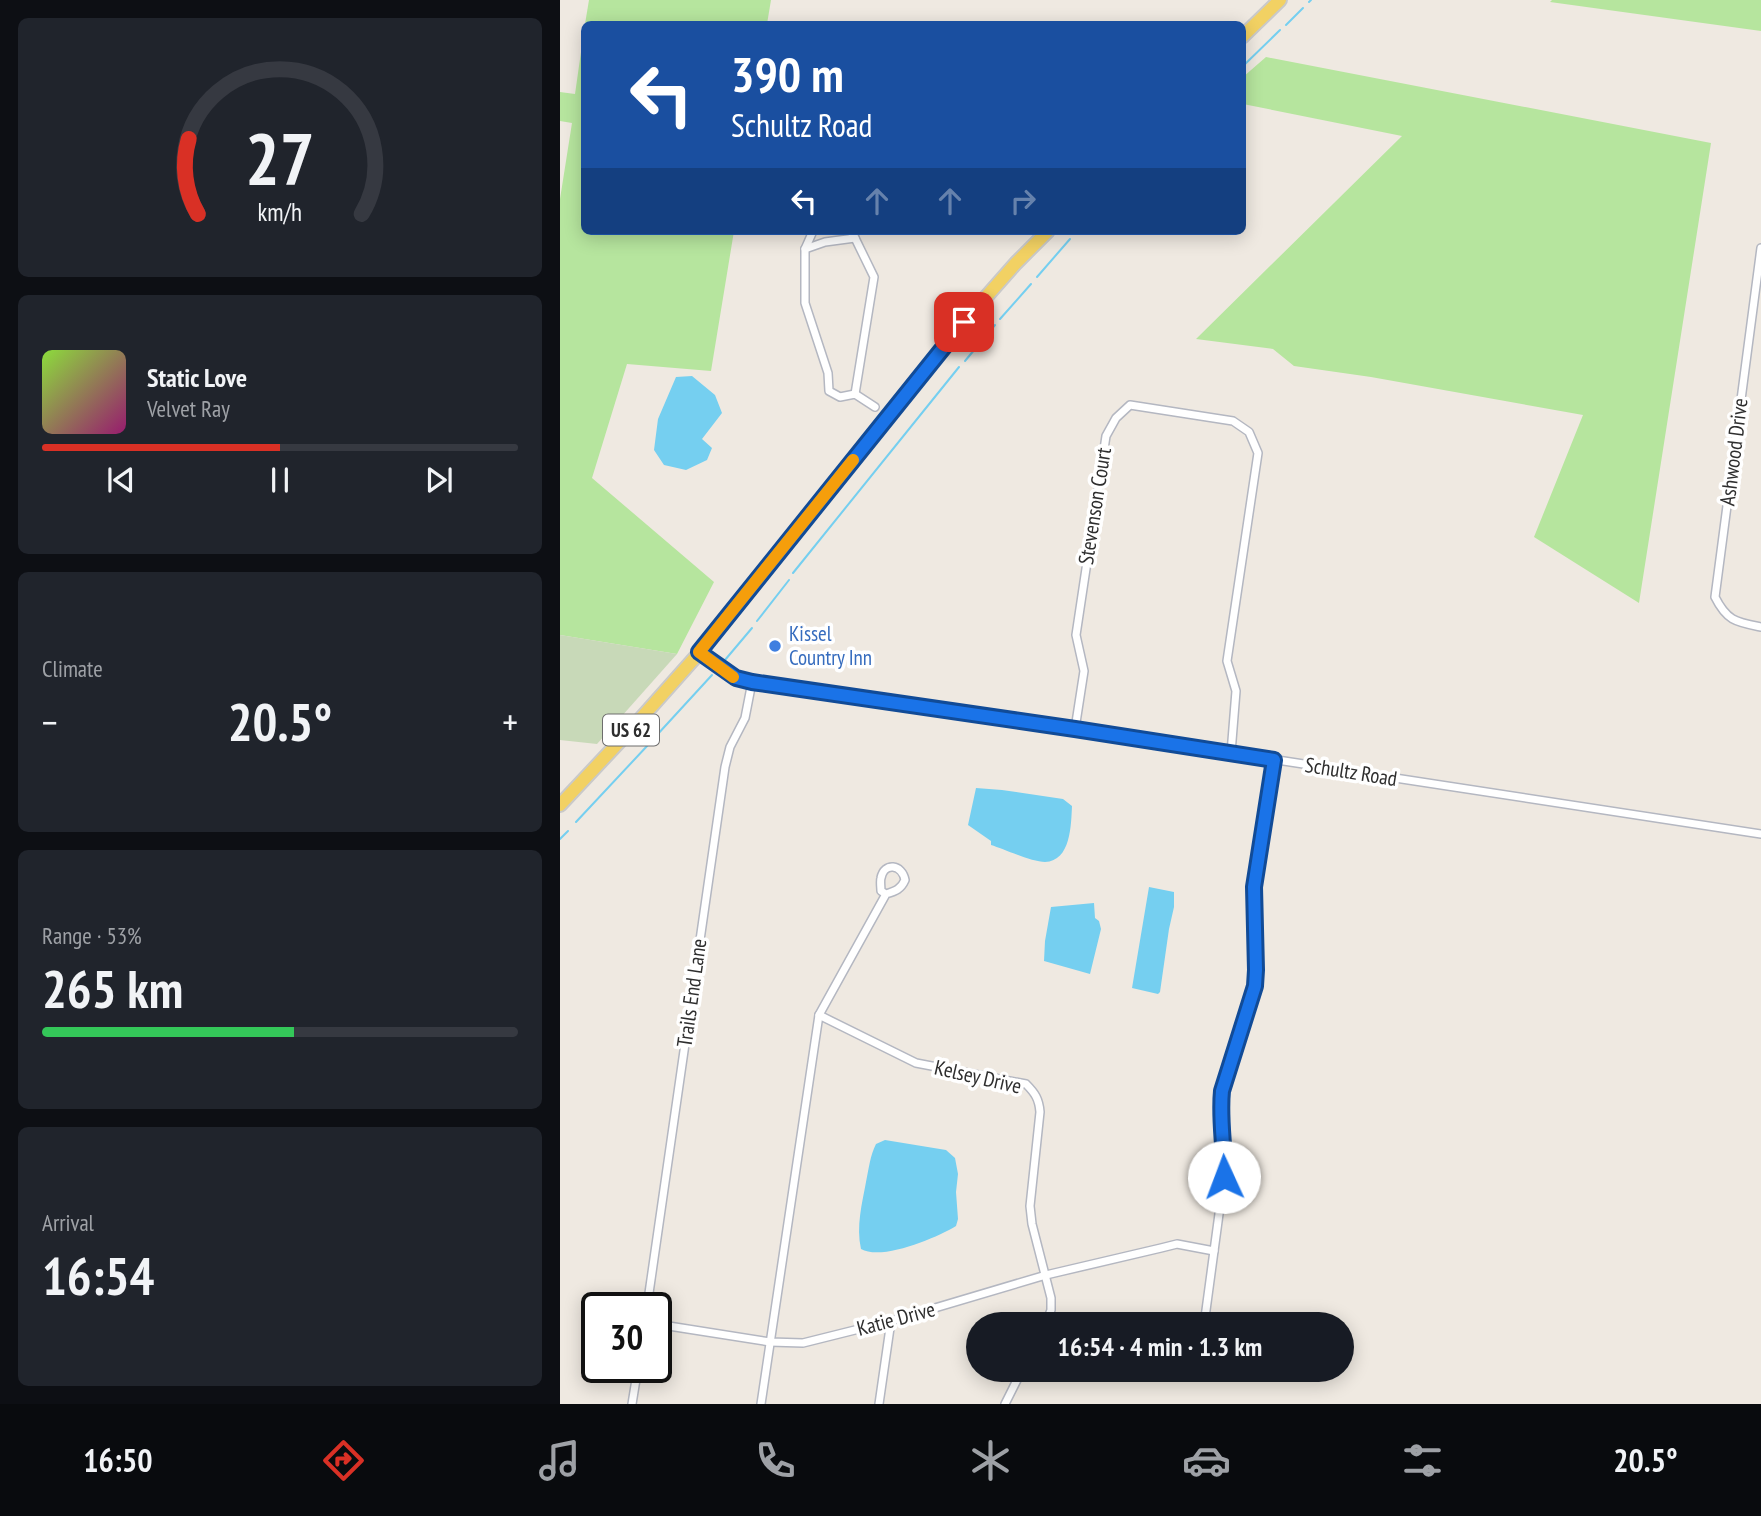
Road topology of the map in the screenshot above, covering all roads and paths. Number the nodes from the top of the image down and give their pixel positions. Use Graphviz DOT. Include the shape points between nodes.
graph roads {
  1 [pos="1280,0"];
  2 [pos="1246,33"];
  3 [pos="811,235"];
  4 [pos="850,235"];
  5 [pos="853,235"];
  6 [pos="1044,235"];
  7 [pos="1761,248"];
  8 [pos="805,249"];
  9 [pos="855,394"];
  10 [pos="875,407"];
  11 [pos="1761,626"];
  12 [pos="699,652"];
  13 [pos="752,682"];
  14 [pos="1075,729"];
  15 [pos="1231,753"];
  16 [pos="1274,760"];
  17 [pos="560,805"];
  18 [pos="1761,834"];
  19 [pos="886,894"];
  20 [pos="820,1015"];
  21 [pos="1214,1251"];
  22 [pos="1046,1276"];
  23 [pos="649,1292"];
  24 [pos="1050,1312"];
  25 [pos="1206,1312"];
  26 [pos="891,1321"];
  27 [pos="672,1327"];
  28 [pos="770,1342"];
  29 [pos="1016,1382"];
  30 [pos="635,1383"];
  31 [pos="632,1404"];
  32 [pos="761,1404"];
  33 [pos="879,1404"];
  34 [pos="1005,1404"];
  1 -- 2 [label="main road"];
  3 -- 8 [label="street"];
  4 -- 8 [label="street"];
  5 -- 9 [label="street" via="874,277"];
  6 -- 12 [label="main road, US 62" via="964,322"];
  7 -- 11 [label="street, Ashwood Drive" via="1715,597 1736,622"];
  8 -- 9 [label="street" via="805,303 828,373 829,391 839,397"];
  9 -- 10 [label="street"];
  12 -- 13 [label="street, Schultz Road" via="736,678"];
  12 -- 17 [label="main road, US 62"];
  13 -- 14 [label="street, Schultz Road"];
  13 -- 23 [label="street, Trails End Lane" via="725,767"];
  14 -- 15 [label="street, Schultz Road"];
  14 -- 15 [label="street, Stevenson Court" via="1084,671 1076,635 1105,436 1130,405 1233,421 1249,432 1258,453 1227,661 1236,691"];
  15 -- 16 [label="street, Schultz Road"];
  16 -- 18 [label="street, Schultz Road"];
  16 -- 21 [label="street" via="1254,887 1255,986 1220,1107 1225,1157"];
  19 -- 20 [label="street"];
  20 -- 22 [label="street, Kelsey Drive" via="916,1063 1026,1084 1034,1092 1040,1112 1030,1206"];
  20 -- 28 [label="street"];
  21 -- 22 [label="street, Katie Drive" via="1177,1244"];
  21 -- 25 [label="street"];
  22 -- 24 [label="street, Kelsey Drive"];
  22 -- 26 [label="street, Katie Drive"];
  26 -- 28 [label="street, Katie Drive" via="803,1343"];
  26 -- 33 [label="street"];
  27 -- 28 [label="street, Katie Drive"];
  28 -- 32 [label="street"];
  29 -- 34 [label="street"];
  30 -- 31 [label="street"];
}
